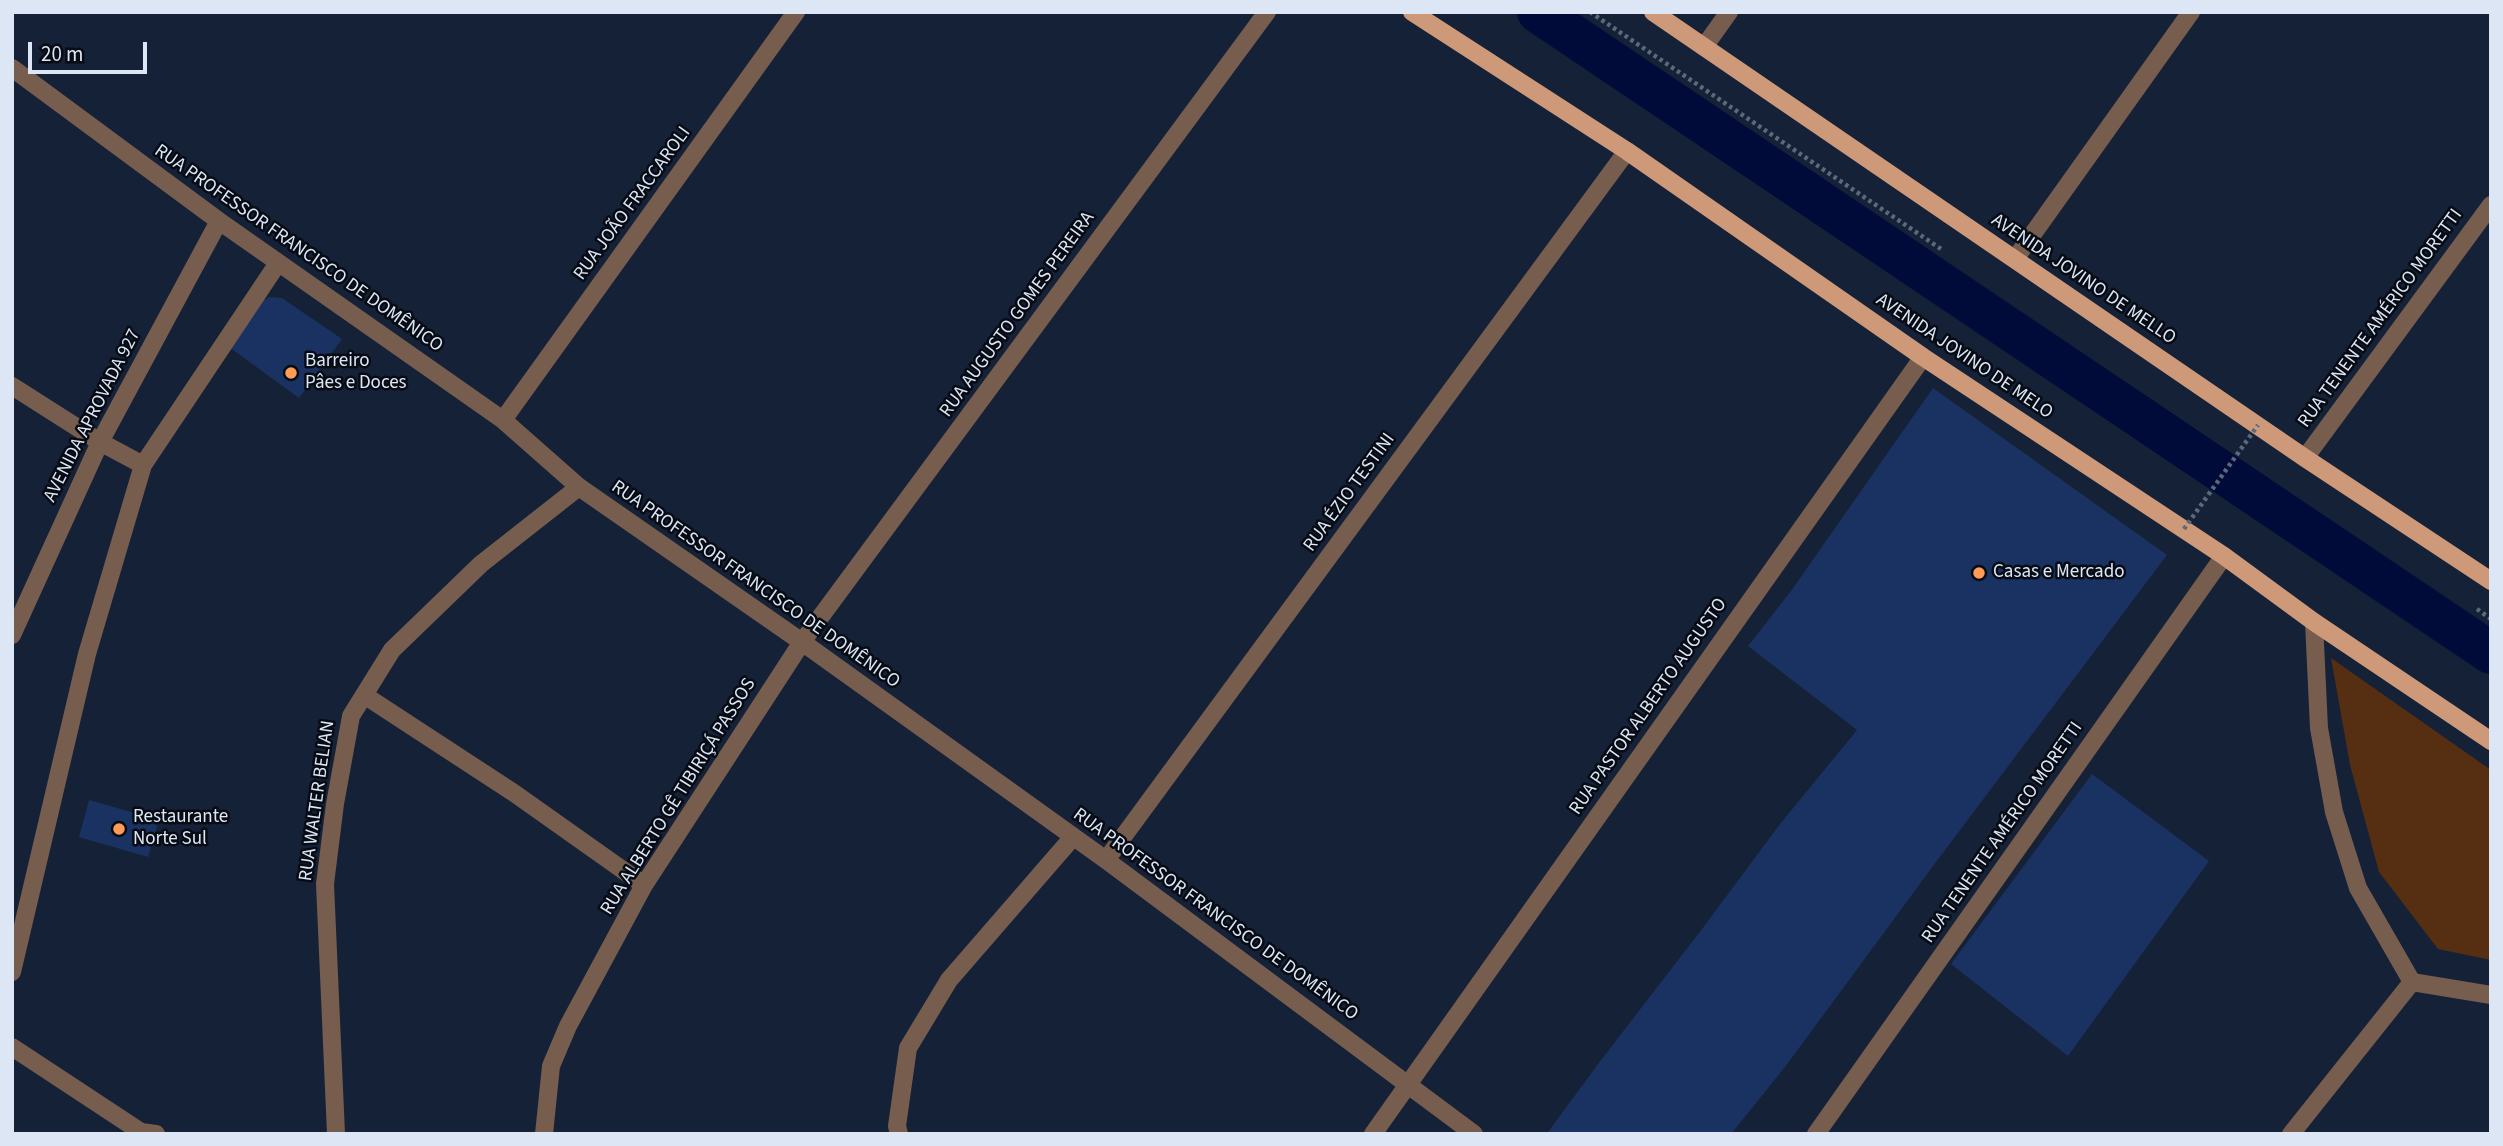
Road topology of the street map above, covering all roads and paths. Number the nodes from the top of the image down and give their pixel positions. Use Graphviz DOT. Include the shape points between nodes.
graph roads {
  1 [pos="796,12"];
  2 [pos="1267,12"];
  3 [pos="1412,12"];
  4 [pos="1653,12"];
  5 [pos="1728,12"];
  6 [pos="2191,12"];
  7 [pos="1704,47"];
  8 [pos="12,68"];
  9 [pos="1627,151"];
  10 [pos="2491,205"];
  11 [pos="219,221"];
  12 [pos="2015,259"];
  13 [pos="278,263"];
  14 [pos="1923,357"];
  15 [pos="12,386"];
  16 [pos="503,420"];
  17 [pos="2258,425"];
  18 [pos="100,442"];
  19 [pos="2305,458"];
  20 [pos="143,465"];
  21 [pos="579,487"];
  22 [pos="2184,528"];
  23 [pos="2224,556"];
  24 [pos="2491,582"];
  25 [pos="2314,622"];
  26 [pos="12,635"];
  27 [pos="802,642"];
  28 [pos="364,695"];
  29 [pos="2491,741"];
  30 [pos="1073,837"];
  31 [pos="1106,860"];
  32 [pos="644,885"];
  33 [pos="29,908"];
  34 [pos="12,924"];
  35 [pos="12,972"];
  36 [pos="2412,982"];
  37 [pos="2491,995"];
  38 [pos="12,1047"];
  39 [pos="1408,1082"];
  40 [pos="146,1133"];
  41 [pos="336,1134"];
  42 [pos="544,1134"];
  43 [pos="899,1134"];
  44 [pos="1373,1134"];
  45 [pos="1474,1134"];
  46 [pos="1816,1134"];
  47 [pos="2291,1134"];
  1 -- 16 [label="street, RUA JOÃO FRACCAROLI"];
  2 -- 27 [label="street, RUA AUGUSTO GOMES PEREIRA"];
  3 -- 9 [label="main road, AVENIDA JOVINO DE MELO"];
  4 -- 7 [label="main road, AVENIDA JOVINO DE MELLO"];
  5 -- 7 [label="street"];
  6 -- 12 [label="street"];
  7 -- 12 [label="main road, AVENIDA JOVINO DE MELLO"];
  8 -- 11 [label="street, RUA PROFESSOR FRANCISCO DE DOMÊNICO"];
  9 -- 14 [label="main road, AVENIDA JOVINO DE MELO"];
  9 -- 31 [label="street, RUA ÉZIO TESTINI"];
  10 -- 19 [label="street, RUA TENENTE AMÉRICO MORETTI"];
  11 -- 13 [label="street, RUA PROFESSOR FRANCISCO DE DOMÊNICO"];
  11 -- 18 [label="street, AVENIDA APROVADA 927"];
  12 -- 17 [label="main road, AVENIDA JOVINO DE MELLO"];
  13 -- 16 [label="street, RUA PROFESSOR FRANCISCO DE DOMÊNICO"];
  13 -- 20 [label="street"];
  14 -- 22 [label="main road, AVENIDA JOVINO DE MELO"];
  14 -- 39 [label="street, RUA PASTOR ALBERTO AUGUSTO"];
  15 -- 18 [label="street"];
  16 -- 21 [label="street, RUA PROFESSOR FRANCISCO DE DOMÊNICO"];
  17 -- 19 [label="main road, AVENIDA JOVINO DE MELLO"];
  17 -- 22 [label="path, bridge"];
  18 -- 20 [label="street"];
  18 -- 26 [label="street, AVENIDA APROVADA 927"];
  19 -- 24 [label="main road, AVENIDA JOVINO DE MELLO"];
  20 -- 33 [label="street" via="87,654"];
  21 -- 27 [label="street, RUA PROFESSOR FRANCISCO DE DOMÊNICO"];
  21 -- 28 [label="street, RUA WALTER BELIAN" via="471,573 392,650"];
  22 -- 23 [label="main road, AVENIDA JOVINO DE MELO"];
  23 -- 25 [label="main road, AVENIDA JOVINO DE MELO"];
  23 -- 46 [label="street, RUA TENENTE AMÉRICO MORETTI"];
  25 -- 29 [label="main road, AVENIDA JOVINO DE MELO"];
  25 -- 36 [label="street" via="2319,728 2334,812 2358,888"];
  27 -- 30 [label="street, RUA PROFESSOR FRANCISCO DE DOMÊNICO"];
  27 -- 32 [label="street, RUA ALBERTO GÊ TIBIRIÇÁ PASSOS"];
  28 -- 32 [label="street"];
  28 -- 41 [label="street, RUA WALTER BELIAN" via="351,716 325,884"];
  30 -- 31 [label="street, RUA PROFESSOR FRANCISCO DE DOMÊNICO"];
  30 -- 43 [label="street" via="949,980 908,1048"];
  31 -- 39 [label="street, RUA PROFESSOR FRANCISCO DE DOMÊNICO"];
  32 -- 42 [label="street, RUA ALBERTO GÊ TIBIRIÇÁ PASSOS" via="551,1066"];
  33 -- 34 [label="street"];
  33 -- 35 [label="street"];
  36 -- 37 [label="street"];
  36 -- 47 [label="street"];
  38 -- 40 [label="street"];
  39 -- 44 [label="street, RUA PASTOR ALBERTO AUGUSTO"];
  39 -- 45 [label="street, RUA PROFESSOR FRANCISCO DE DOMÊNICO"];
}
